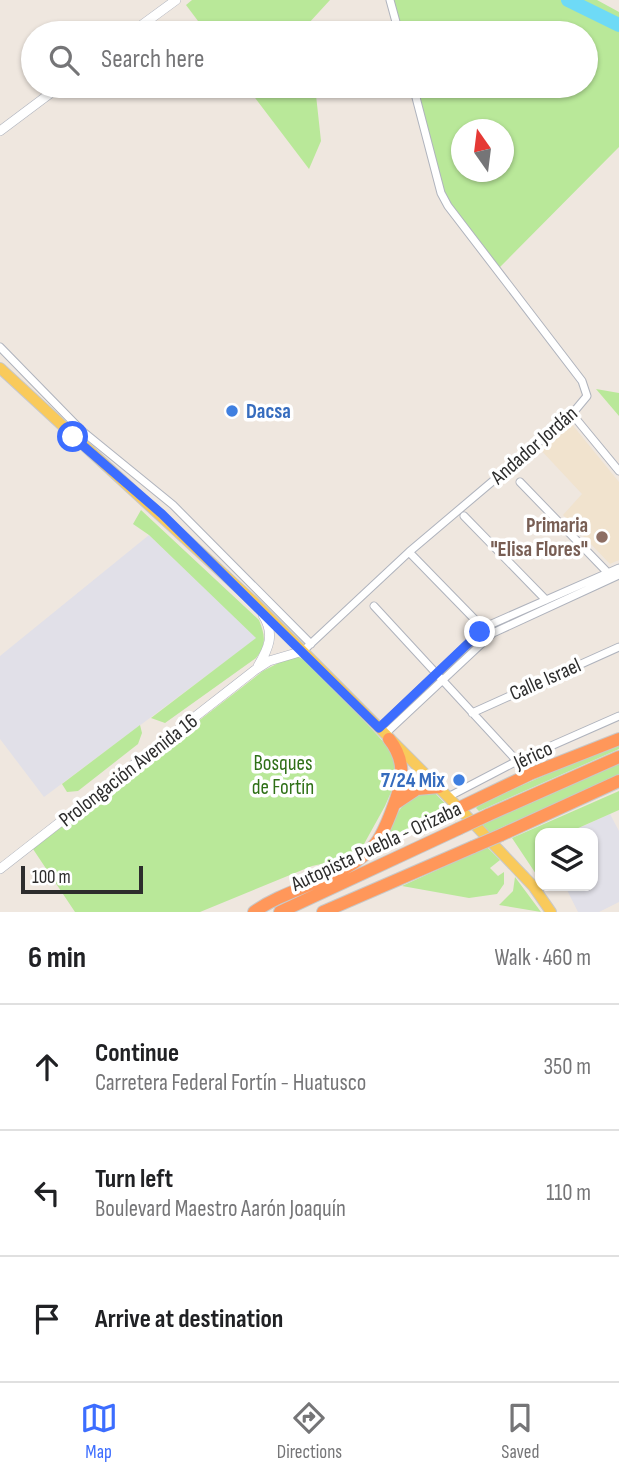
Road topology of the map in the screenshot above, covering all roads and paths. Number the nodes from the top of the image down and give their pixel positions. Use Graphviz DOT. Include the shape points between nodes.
graph roads {
  1 [pos="176,0"];
  2 [pos="390,0"];
  3 [pos="147,21"];
  4 [pos="396,21"];
  5 [pos="44,98"];
  6 [pos="416,98"];
  7 [pos="0,131"];
  8 [pos="0,347"];
  9 [pos="0,368"];
  10 [pos="572,414"];
  11 [pos="619,471"];
  12 [pos="520,482"];
  13 [pos="464,516"];
  14 [pos="409,552"];
  15 [pos="619,568"];
  16 [pos="613,575"];
  17 [pos="545,599"];
  18 [pos="254,602"];
  19 [pos="374,606"];
  20 [pos="552,606"];
  21 [pos="487,632"];
  22 [pos="307,647"];
  23 [pos="619,647"];
  24 [pos="255,670"];
  25 [pos="440,676"];
  26 [pos="472,713"];
  27 [pos="619,716"];
  28 [pos="384,734"];
  29 [pos="619,739"];
  30 [pos="619,757"];
  31 [pos="517,761"];
  32 [pos="619,781"];
  33 [pos="444,792"];
  34 [pos="394,805"];
  35 [pos="459,808"];
  36 [pos="0,869"];
  37 [pos="362,895"];
  38 [pos="254,912"];
  39 [pos="280,912"];
  40 [pos="323,912"];
  41 [pos="342,912"];
  42 [pos="551,912"];
  1 -- 3 [label="street"];
  2 -- 4 [label="street"];
  5 -- 7 [label="street"];
  6 -- 10 [label="street, Andador Jordán" via="448,206 586,387 587,396"];
  8 -- 22 [label="street" via="81,430 173,505"];
  9 -- 18 [label="main road"];
  10 -- 11 [label="street"];
  10 -- 14 [label="street, Andador Jordán"];
  12 -- 16 [label="street"];
  13 -- 17 [label="street"];
  14 -- 21 [label="street"];
  14 -- 22 [label="street, Andador Jordán"];
  15 -- 16 [label="street"];
  16 -- 17 [label="street"];
  16 -- 20 [label="street"];
  17 -- 20 [label="street"];
  17 -- 21 [label="street"];
  18 -- 22 [label="main road"];
  18 -- 24 [label="street" via="271,631"];
  19 -- 25 [label="street"];
  20 -- 21 [label="street"];
  21 -- 25 [label="street"];
  22 -- 24 [label="street"];
  22 -- 28 [label="main road"];
  23 -- 26 [label="street, Calle Israel"];
  24 -- 36 [label="street, Prolongación Avenida 16"];
  25 -- 26 [label="street"];
  25 -- 28 [label="street"];
  26 -- 31 [label="street"];
  27 -- 31 [label="street, Jérico"];
  28 -- 33 [label="main road"];
  28 -- 34 [label="highway" via="400,752 402,771"];
  29 -- 35 [label="highway"];
  30 -- 39 [label="highway, Autopista Puebla - Orizaba, bridge"];
  31 -- 33 [label="street, Jérico"];
  32 -- 37 [label="highway, Autopista Puebla - Orizaba, bridge"];
  33 -- 34 [label="highway" via="417,789"];
  33 -- 35 [label="main road"];
  34 -- 38 [label="highway" via="380,836 360,858"];
  35 -- 42 [label="main road" via="533,886"];
  37 -- 40 [label="highway, Autopista Puebla - Orizaba"];
  37 -- 41 [label="highway"];
}
